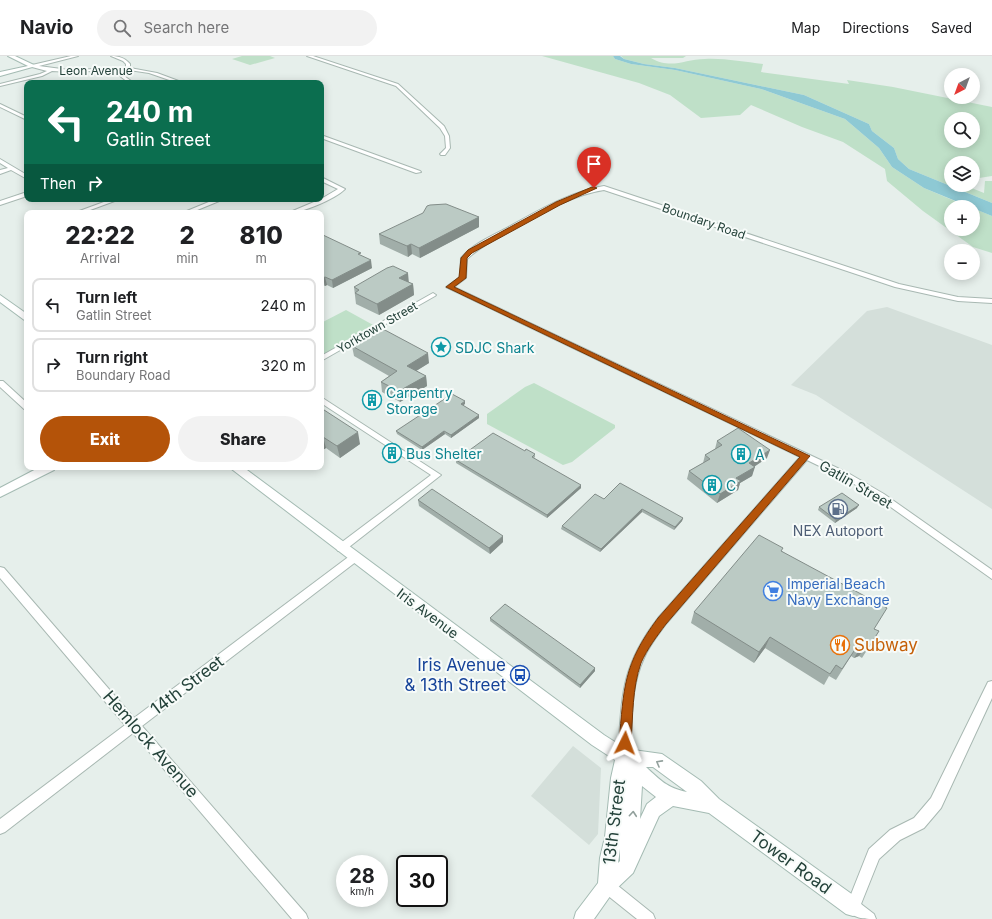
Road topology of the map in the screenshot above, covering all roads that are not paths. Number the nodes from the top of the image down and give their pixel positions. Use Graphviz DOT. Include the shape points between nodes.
graph roads {
  1 [pos="11,56"];
  2 [pos="76,56"];
  3 [pos="112,56"];
  4 [pos="309,56"];
  5 [pos="34,66"];
  6 [pos="128,69"];
  7 [pos="52,70"];
  8 [pos="0,74"];
  9 [pos="32,77"];
  10 [pos="38,80"];
  11 [pos="128,80"];
  12 [pos="174,80"];
  13 [pos="0,85"];
  14 [pos="0,105"];
  15 [pos="24,117"];
  16 [pos="324,137"];
  17 [pos="443,154"];
  18 [pos="0,161"];
  19 [pos="12,168"];
  20 [pos="0,172"];
  21 [pos="418,172"];
  22 [pos="24,175"];
  23 [pos="324,180"];
  24 [pos="24,195"];
  25 [pos="324,199"];
  26 [pos="108,202"];
  27 [pos="213,202"];
  28 [pos="317,202"];
  29 [pos="0,203"];
  30 [pos="86,210"];
  31 [pos="193,210"];
  32 [pos="298,210"];
  33 [pos="449,287"];
  34 [pos="433,295"];
  35 [pos="0,298"];
  36 [pos="992,301"];
  37 [pos="24,317"];
  38 [pos="324,357"];
  39 [pos="0,383"];
  40 [pos="324,401"];
  41 [pos="24,404"];
  42 [pos="806,456"];
  43 [pos="44,470"];
  44 [pos="239,470"];
  45 [pos="0,493"];
  46 [pos="341,548"];
  47 [pos="354,558"];
  48 [pos="0,571"];
  49 [pos="992,575"];
  50 [pos="992,686"];
  51 [pos="134,725"];
  52 [pos="624,756"];
  53 [pos="675,798"];
  54 [pos="713,805"];
  55 [pos="0,827"];
  56 [pos="627,867"];
  57 [pos="606,886"];
  58 [pos="853,907"];
  59 [pos="302,919"];
  60 [pos="583,919"];
  61 [pos="648,919"];
  62 [pos="869,919"];
  1 -- 5 [label="street, Leon Avenue"];
  2 -- 5 [label="street"];
  3 -- 6 [label="street" via="124,60 128,64"];
  4 -- 17 [label="street" via="384,80 405,91 445,131 448,148"];
  5 -- 7 [label="street, Leon Avenue"];
  5 -- 8 [label="street"];
  6 -- 7 [label="street, Leon Avenue" via="70,72"];
  6 -- 11 [label="street" via="122,76"];
  6 -- 12 [label="street, Leon Avenue" via="156,73"];
  7 -- 9 [label="street"];
  9 -- 10 [label="street"];
  9 -- 13 [label="street"];
  14 -- 15 [label="street"];
  16 -- 21 [label="street"];
  18 -- 19 [label="street"];
  19 -- 20 [label="street"];
  19 -- 22 [label="street"];
  23 -- 25 [label="street" via="342,189"];
  24 -- 29 [label="street"];
  26 -- 30 [label="street"];
  27 -- 31 [label="street"];
  28 -- 32 [label="street"];
  33 -- 36 [label="street, Boundary Road" via="463,278 463,262 466,255 505,230 594,188 604,188 897,286 958,299"];
  33 -- 42 [label="street, Gatlin Street"];
  34 -- 38 [label="street, Yorktown Street"];
  35 -- 37 [label="street"];
  39 -- 41 [label="street"];
  40 -- 46 [label="street" via="437,475"];
  42 -- 49 [label="street, Gatlin Street" via="881,496"];
  42 -- 52 [label="street" via="646,642 636,663 630,685"];
  43 -- 45 [label="street"];
  44 -- 46 [label="street, Iris Avenue"];
  46 -- 47 [label="street, Iris Avenue"];
  47 -- 51 [label="street, 14th Street"];
  47 -- 52 [label="street, Iris Avenue" via="598,740"];
  48 -- 51 [label="street, Hemlock Avenue"];
  50 -- 58 [label="street" via="936,803 919,823 895,835 874,854"];
  51 -- 55 [label="street, 14th Street"];
  51 -- 59 [label="street, Hemlock Avenue"];
  52 -- 53 [label="street, Tower Road" via="656,788"];
  54 -- 52 [label="street, Tower Road, one-way" via="689,782 656,760"];
  56 -- 52 [label="street, 13th Street, one-way" via="634,787"];
  52 -- 57 [label="street, 13th Street"];
  53 -- 54 [label="street, Tower Road"];
  53 -- 56 [label="street" via="653,810"];
  54 -- 58 [label="street, Tower Road"];
  56 -- 57 [label="street, 13th Street"];
  57 -- 60 [label="street, 13th Street"];
  57 -- 61 [label="street"];
  58 -- 62 [label="street, Tower Road"];
}
